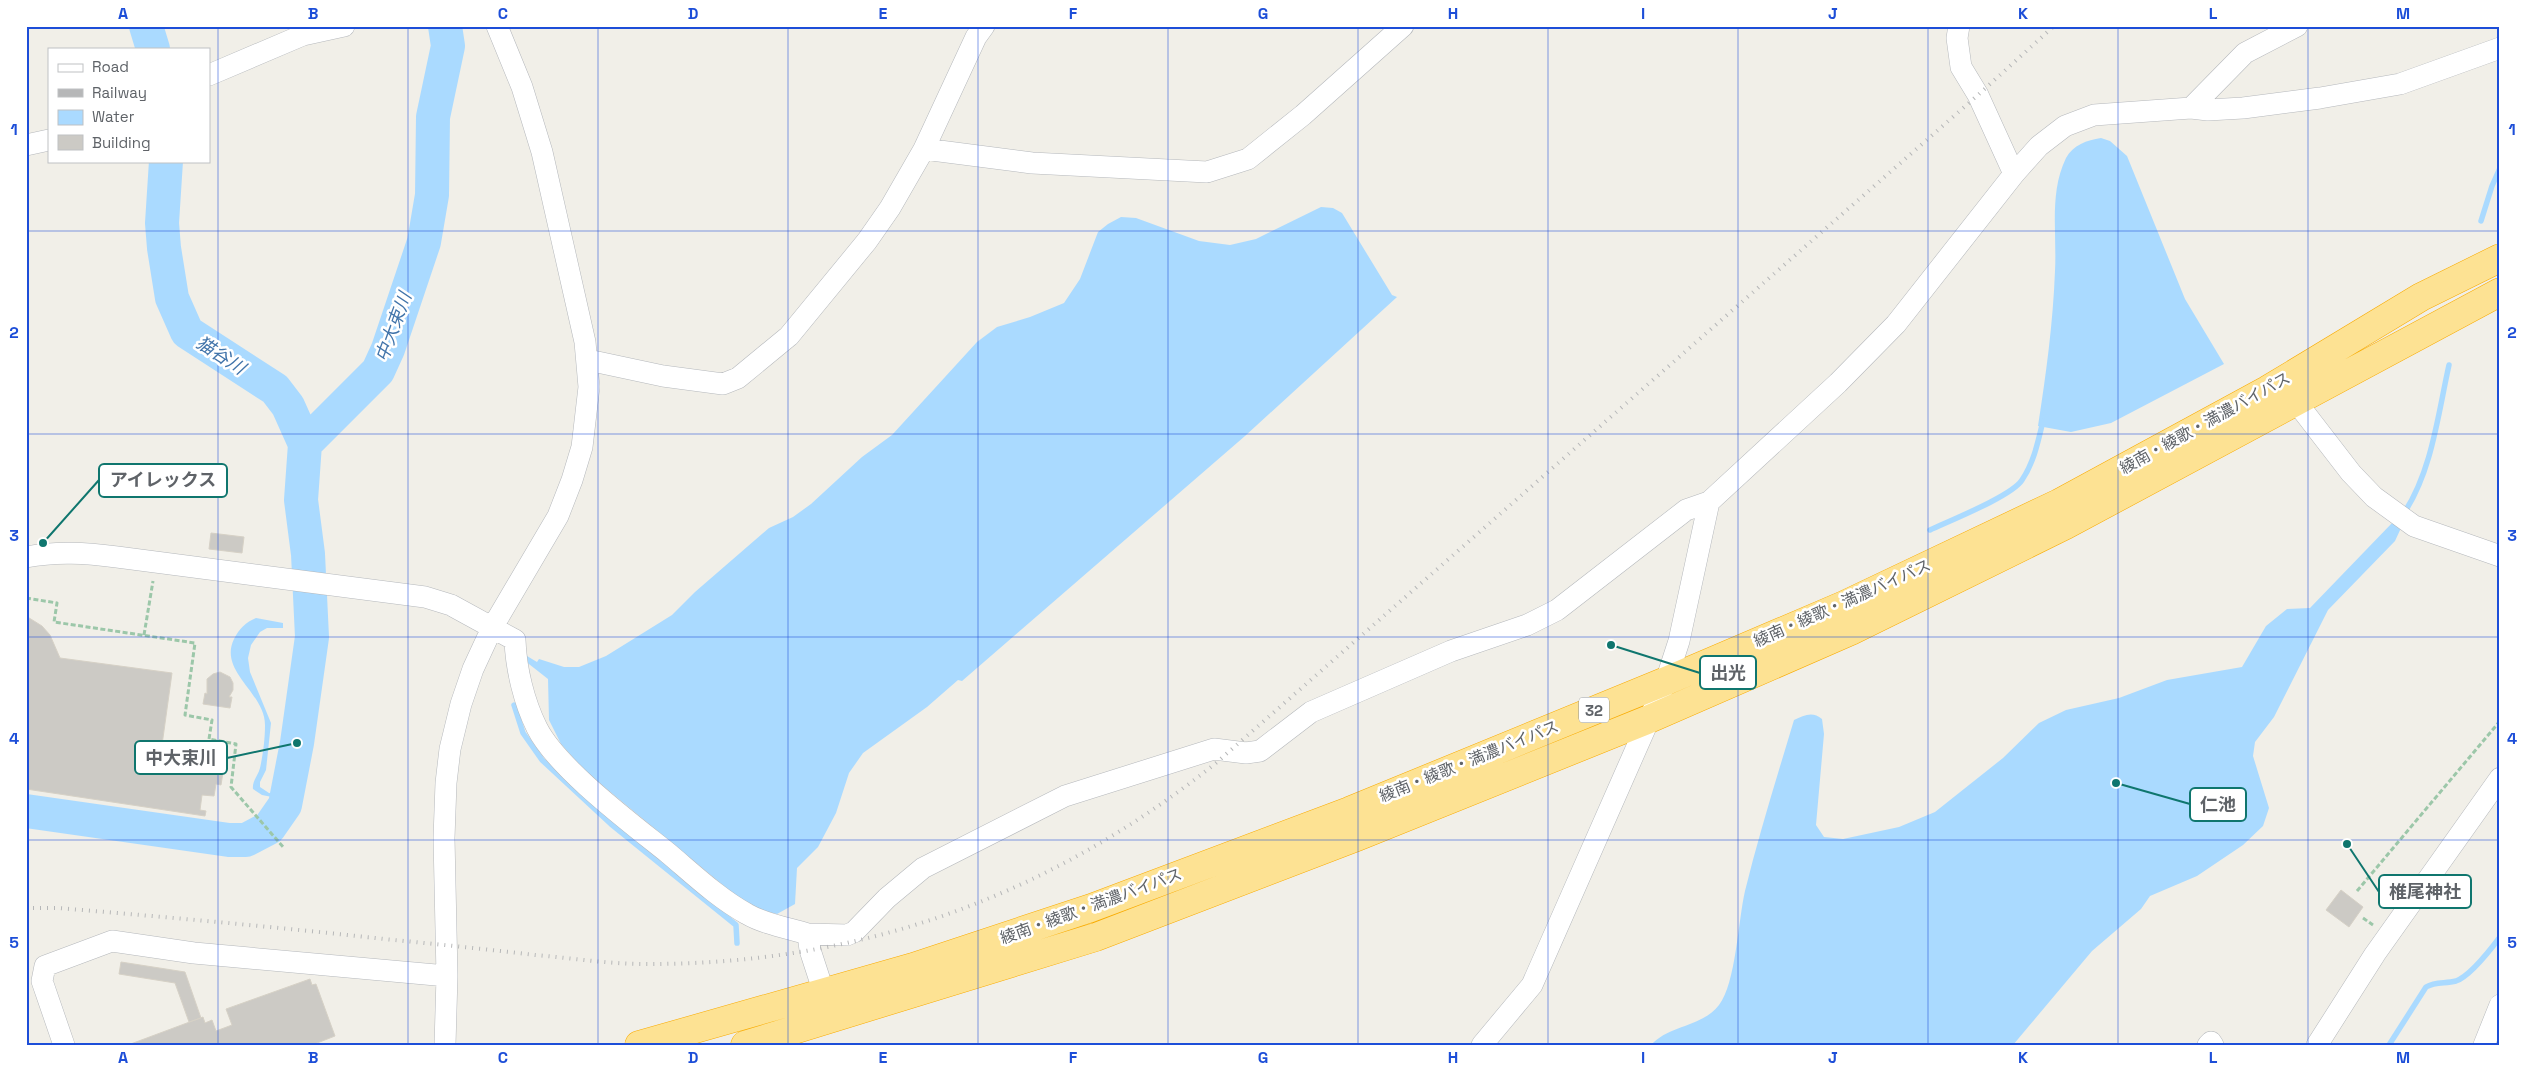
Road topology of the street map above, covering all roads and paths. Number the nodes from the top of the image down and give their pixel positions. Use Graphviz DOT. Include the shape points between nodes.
graph roads {
  1 [pos="344,26"];
  2 [pos="497,26"];
  3 [pos="984,26"];
  4 [pos="1403,26"];
  5 [pos="1959,26"];
  6 [pos="2297,26"];
  7 [pos="2500,48"];
  8 [pos="210,75"];
  9 [pos="2191,108"];
  10 [pos="48,140"];
  11 [pos="26,144"];
  12 [pos="924,149"];
  13 [pos="2014,174"];
  14 [pos="2500,258"];
  15 [pos="2500,292"];
  16 [pos="588,360"];
  17 [pos="2298,403"];
  18 [pos="1709,502"];
  19 [pos="2500,556"];
  20 [pos="26,557"];
  21 [pos="156,562"];
  22 [pos="26,598"];
  23 [pos="492,628"];
  24 [pos="144,635"];
  25 [pos="1666,681"];
  26 [pos="1647,720"];
  27 [pos="2500,721"];
  28 [pos="2500,778"];
  29 [pos="284,848"];
  30 [pos="2358,891"];
  31 [pos="808,934"];
  32 [pos="447,976"];
  33 [pos="824,993"];
  34 [pos="2500,1005"];
  35 [pos="64,1045"];
  36 [pos="445,1045"];
  37 [pos="639,1045"];
  38 [pos="745,1045"];
  39 [pos="1482,1045"];
  40 [pos="2208,1045"];
  41 [pos="2214,1045"];
  42 [pos="2317,1045"];
  43 [pos="2484,1045"];
  1 -- 8 [label="street" via="303,35"];
  2 -- 16 [label="street" via="522,87 542,152"];
  3 -- 12 [label="street"];
  4 -- 12 [label="street" via="1248,159 1207,172 1032,163"];
  5 -- 13 [label="street" via="1957,38 1961,67 1978,95"];
  6 -- 9 [label="street" via="2245,52"];
  7 -- 9 [label="street" via="2400,84 2242,108"];
  9 -- 13 [label="street" via="2094,116 2065,126 2039,146"];
  10 -- 11 [label="street"];
  12 -- 16 [label="street" via="867,241 789,336 738,378 723,384 706,382"];
  13 -- 18 [label="street" via="1896,324 1838,383"];
  14 -- 25 [label="highway, 綾南・綾歌・満濃バイパス / 32" via="2422,297 2267,390 2059,503 1844,605"];
  15 -- 17 [label="highway, 綾南・綾歌・満濃バイパス / 32"];
  16 -- 23 [label="street" via="588,416 572,480 558,516"];
  17 -- 19 [label="street" via="2352,473 2402,518 2414,526"];
  17 -- 26 [label="highway, 綾南・綾歌・満濃バイパス / 32" via="2066,525 1851,631"];
  18 -- 25 [label="street" via="1679,641"];
  18 -- 31 [label="street" via="1686,510 1557,610 1528,625 1451,650 1311,712 1260,751 1246,753 1214,749 1065,796 923,868 854,932 848,935"];
  20 -- 21 [label="street" via="45,553 81,553"];
  21 -- 23 [label="street" via="425,597 458,608"];
  21 -- 24 [label="path"];
  22 -- 24 [label="path" via="57,603 54,622"];
  23 -- 31 [label="street" via="515,640 516,657 535,722 561,761 725,899 748,914"];
  23 -- 32 [label="street" via="470,678 450,749 444,838"];
  24 -- 29 [label="path" via="195,643 184,715 212,720 209,739 236,744 231,787"];
  25 -- 26 [label="street"];
  25 -- 33 [label="highway, 綾南・綾歌・満濃バイパス / 32" via="1349,810 1091,908 913,968"];
  26 -- 38 [label="highway, 綾南・綾歌・満濃バイパス / 32" via="1096,937"];
  26 -- 39 [label="street" via="1532,985"];
  27 -- 30 [label="path"];
  28 -- 42 [label="street" via="2375,954"];
  31 -- 33 [label="street"];
  32 -- 35 [label="street" via="204,954 112,941 45,966 42,981"];
  32 -- 36 [label="street"];
  33 -- 37 [label="highway, 綾南・綾歌・満濃バイパス / 32"];
  34 -- 43 [label="street"];
  40 -- 41 [label="street" via="2211,1042"];
}
